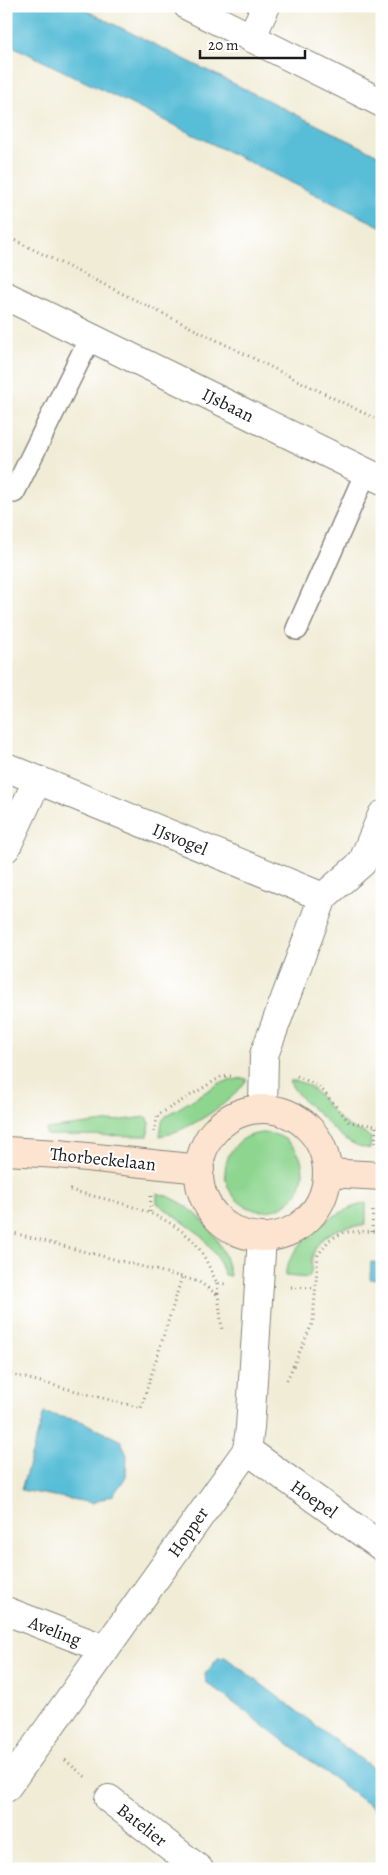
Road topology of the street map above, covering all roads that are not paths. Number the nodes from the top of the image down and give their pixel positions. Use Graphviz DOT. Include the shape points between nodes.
graph roads {
  1 [pos="188,6"];
  2 [pos="266,6"];
  3 [pos="251,38"];
  4 [pos="382,103"];
  5 [pos="6,296"];
  6 [pos="90,338"];
  7 [pos="374,476"];
  8 [pos="14,492"];
  9 [pos="297,629"];
  10 [pos="6,767"];
  11 [pos="37,781"];
  12 [pos="382,815"];
  13 [pos="6,848"];
  14 [pos="323,897"];
  15 [pos="263,1109"];
  16 [pos="6,1152"];
  17 [pos="200,1168"];
  18 [pos="327,1173"];
  19 [pos="382,1176"];
  20 [pos="262,1237"];
  21 [pos="247,1450"];
  22 [pos="382,1547"];
  23 [pos="6,1611"];
  24 [pos="105,1650"];
  25 [pos="6,1788"];
  26 [pos="109,1799"];
  27 [pos="199,1869"];
  1 -- 3 [label="street"];
  2 -- 3 [label="street"];
  3 -- 4 [label="street"];
  5 -- 6 [label="street, IJsbaan"];
  6 -- 7 [label="street, IJsbaan"];
  6 -- 8 [label="lane"];
  7 -- 9 [label="lane, IJsbaan"];
  10 -- 11 [label="street, IJsvogel"];
  11 -- 13 [label="street"];
  11 -- 14 [label="street, IJsvogel"];
  12 -- 14 [label="street" via="362,863"];
  14 -- 15 [label="street" via="264,1055"];
  15 -- 17 [label="street" via="247,1111 220,1126 209,1138"];
  15 -- 18 [label="street" via="291,1115 308,1128 321,1145"];
  16 -- 17 [label="street, Thorbeckelaan"];
  17 -- 20 [label="street" via="200,1186 216,1216 229,1227"];
  18 -- 19 [label="street"];
  18 -- 20 [label="street" via="322,1198 308,1218 287,1232"];
  20 -- 21 [label="street, Hopper"];
  21 -- 22 [label="street, Hoepel"];
  21 -- 24 [label="street, Hopper"];
  23 -- 24 [label="street, Aveling"];
  24 -- 25 [label="street, Hopper"];
  26 -- 27 [label="street, Batelier"];
}
